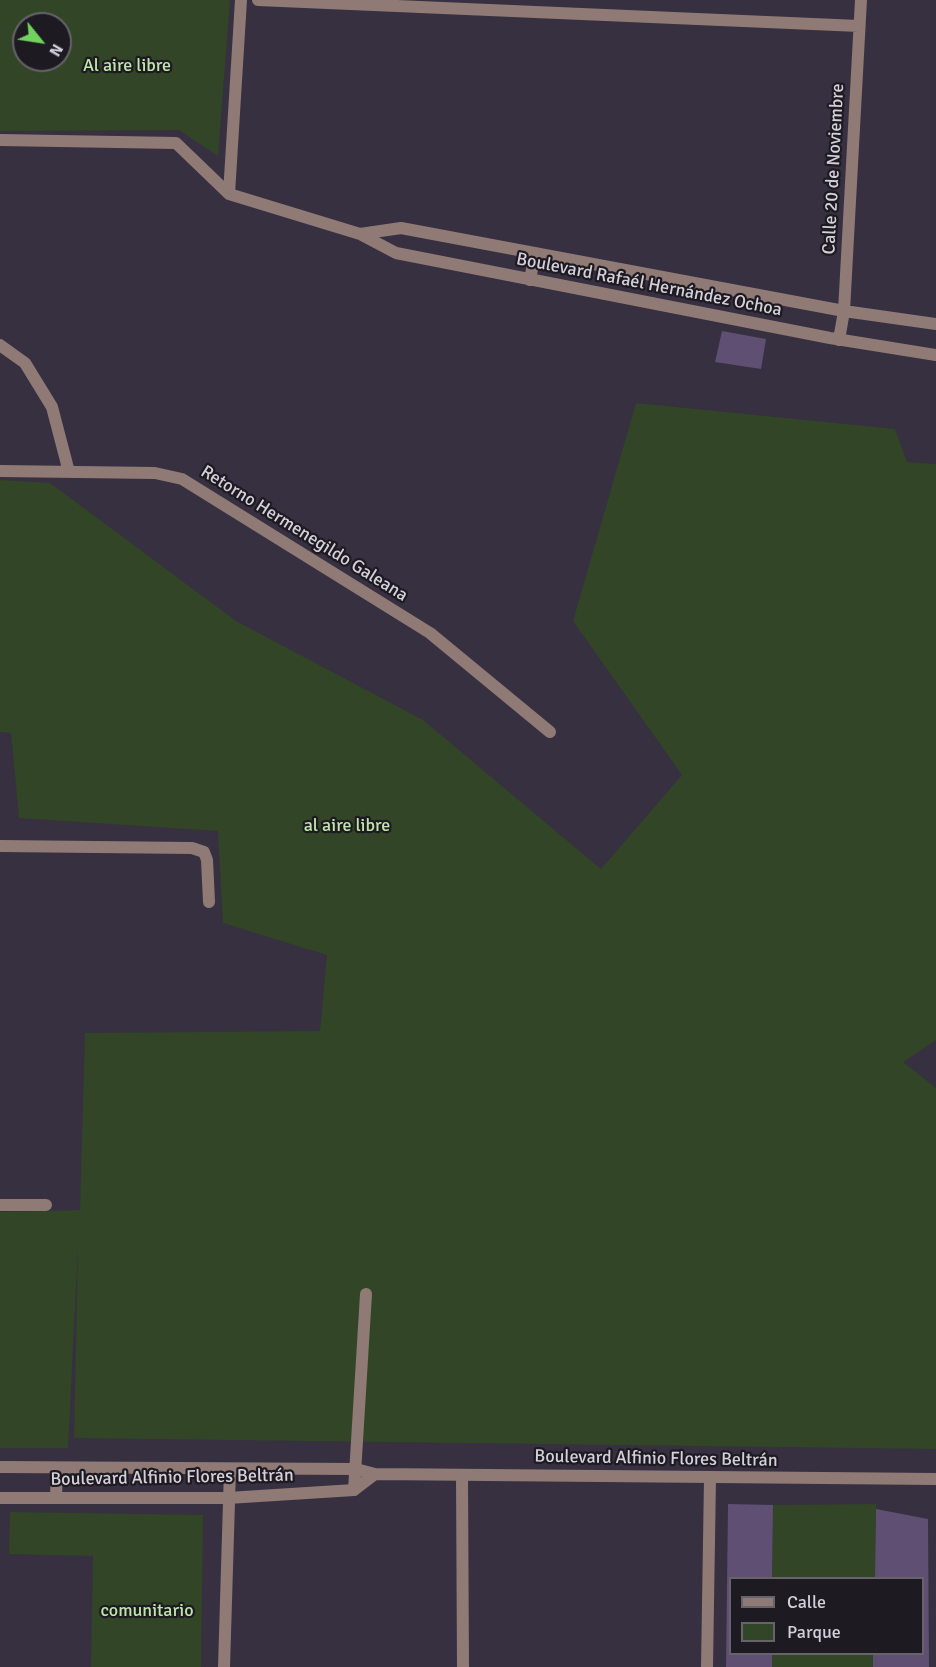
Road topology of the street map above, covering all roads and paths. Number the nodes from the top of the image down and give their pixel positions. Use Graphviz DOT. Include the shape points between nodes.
graph roads {
  1 [pos="241,0"];
  2 [pos="258,0"];
  3 [pos="861,0"];
  4 [pos="859,26"];
  5 [pos="0,140"];
  6 [pos="229,194"];
  7 [pos="360,234"];
  8 [pos="535,253"];
  9 [pos="530,280"];
  10 [pos="844,311"];
  11 [pos="936,324"];
  12 [pos="839,340"];
  13 [pos="0,345"];
  14 [pos="936,355"];
  15 [pos="0,471"];
  16 [pos="69,472"];
  17 [pos="550,732"];
  18 [pos="0,846"];
  19 [pos="210,902"];
  20 [pos="0,1205"];
  21 [pos="46,1205"];
  22 [pos="366,1294"];
  23 [pos="0,1467"];
  24 [pos="57,1468"];
  25 [pos="230,1469"];
  26 [pos="356,1469"];
  27 [pos="375,1474"];
  28 [pos="462,1475"];
  29 [pos="710,1478"];
  30 [pos="936,1479"];
  31 [pos="354,1490"];
  32 [pos="0,1498"];
  33 [pos="56,1498"];
  34 [pos="228,1498"];
  35 [pos="224,1667"];
  36 [pos="463,1667"];
  37 [pos="707,1667"];
  1 -- 6 [label="street"];
  2 -- 4 [label="street"];
  3 -- 4 [label="street, Calle 20 de Noviembre"];
  4 -- 10 [label="street, Calle 20 de Noviembre"];
  5 -- 6 [label="street, Boulevard Rafaél Hernández Ochoa" via="176,144"];
  6 -- 7 [label="street, Boulevard Rafaél Hernández Ochoa"];
  7 -- 8 [label="street, Boulevard Rafaél Hernández Ochoa" via="401,228"];
  7 -- 9 [label="street, Boulevard Rafaél Hernández Ochoa" via="396,253"];
  8 -- 9 [label="street"];
  8 -- 10 [label="street, Boulevard Rafaél Hernández Ochoa"];
  9 -- 12 [label="street, Boulevard Rafaél Hernández Ochoa"];
  10 -- 11 [label="street, Boulevard Rafaél Hernández Ochoa"];
  10 -- 12 [label="street, Calle 20 de Noviembre"];
  12 -- 14 [label="street, Boulevard Rafaél Hernández Ochoa"];
  13 -- 16 [label="street" via="25,363 52,407"];
  15 -- 16 [label="street, Retorno Hermenegildo Galeana"];
  16 -- 17 [label="street, Retorno Hermenegildo Galeana" via="155,473 182,479 430,633"];
  18 -- 19 [label="street" via="192,848 204,852 207,860"];
  20 -- 21 [label="street"];
  22 -- 26 [label="street"];
  23 -- 24 [label="street, Boulevard Alfinio Flores Beltrán"];
  24 -- 25 [label="street, Boulevard Alfinio Flores Beltrán"];
  24 -- 33 [label="street"];
  25 -- 26 [label="street, Boulevard Alfinio Flores Beltrán"];
  25 -- 34 [label="street"];
  26 -- 27 [label="street, Boulevard Alfinio Flores Beltrán"];
  26 -- 31 [label="street"];
  27 -- 28 [label="street, Boulevard Alfinio Flores Beltrán"];
  27 -- 31 [label="street"];
  28 -- 29 [label="street, Boulevard Alfinio Flores Beltrán"];
  28 -- 36 [label="street"];
  29 -- 30 [label="street, Boulevard Alfinio Flores Beltrán"];
  29 -- 37 [label="street"];
  31 -- 34 [label="street, Boulevard Alfinio Flores Beltrán"];
  32 -- 33 [label="street, Boulevard Alfinio Flores Beltrán"];
  33 -- 34 [label="street, Boulevard Alfinio Flores Beltrán"];
  34 -- 35 [label="street"];
}
